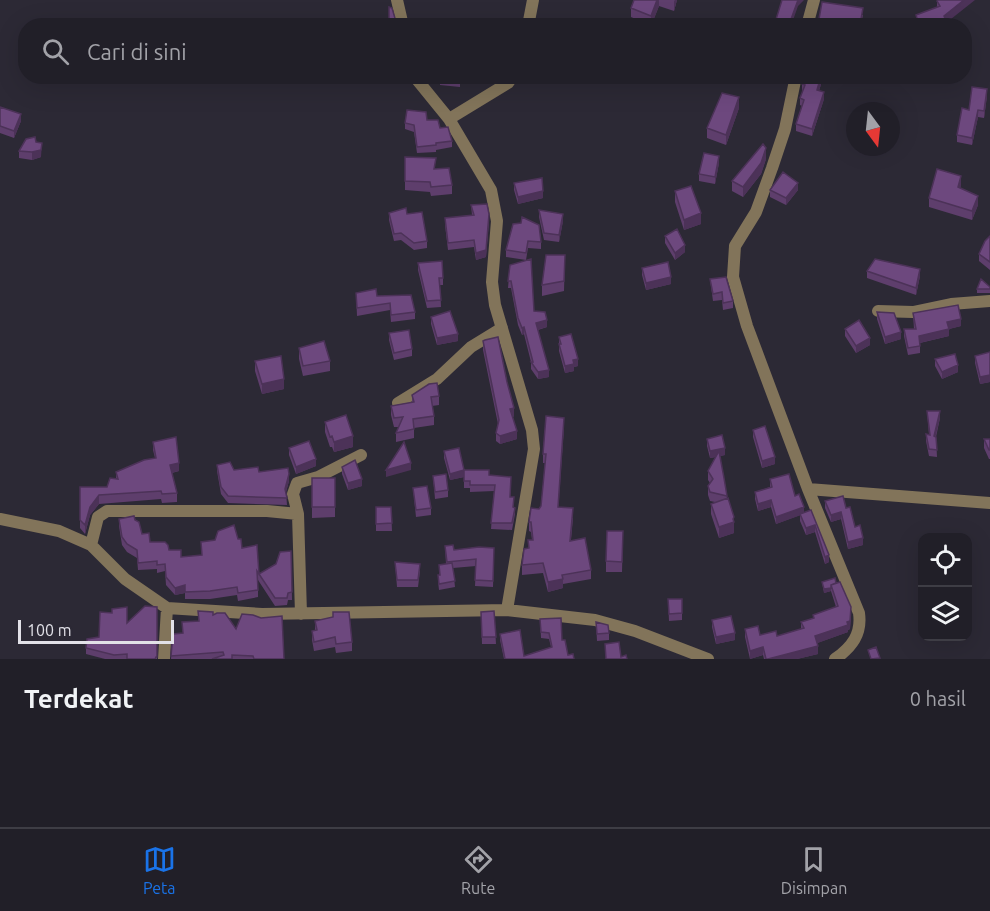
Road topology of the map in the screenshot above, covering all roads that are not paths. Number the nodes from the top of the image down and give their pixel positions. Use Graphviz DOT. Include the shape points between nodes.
graph roads {
  1 [pos="397,0"];
  2 [pos="532,0"];
  3 [pos="814,0"];
  4 [pos="401,18"];
  5 [pos="529,18"];
  6 [pos="809,18"];
  7 [pos="421,84"];
  8 [pos="505,84"];
  9 [pos="794,84"];
  10 [pos="450,119"];
  11 [pos="990,301"];
  12 [pos="878,311"];
  13 [pos="502,328"];
  14 [pos="398,403"];
  15 [pos="361,455"];
  16 [pos="808,489"];
  17 [pos="990,503"];
  18 [pos="298,514"];
  19 [pos="0,519"];
  20 [pos="91,545"];
  21 [pos="167,608"];
  22 [pos="507,610"];
  23 [pos="301,614"];
  24 [pos="164,659"];
  25 [pos="708,659"];
  26 [pos="835,659"];
  1 -- 4 [label="street"];
  2 -- 5 [label="street"];
  3 -- 6 [label="street"];
  7 -- 10 [label="street"];
  8 -- 10 [label="street"];
  9 -- 16 [label="street" via="785,129 756,212 735,246 733,277 747,326"];
  10 -- 13 [label="street" via="491,190 497,221 492,282"];
  11 -- 12 [label="street" via="913,312"];
  13 -- 14 [label="street" via="471,347 437,379"];
  13 -- 22 [label="street" via="534,449"];
  15 -- 18 [label="street" via="297,483 293,494"];
  16 -- 17 [label="street"];
  16 -- 26 [label="street" via="861,624 857,638"];
  18 -- 20 [label="street" via="107,511 98,517"];
  18 -- 23 [label="street"];
  19 -- 20 [label="street" via="58,531"];
  20 -- 21 [label="street" via="126,579"];
  21 -- 23 [label="street"];
  21 -- 24 [label="street"];
  22 -- 23 [label="street"];
  22 -- 25 [label="street" via="595,620"];
}
